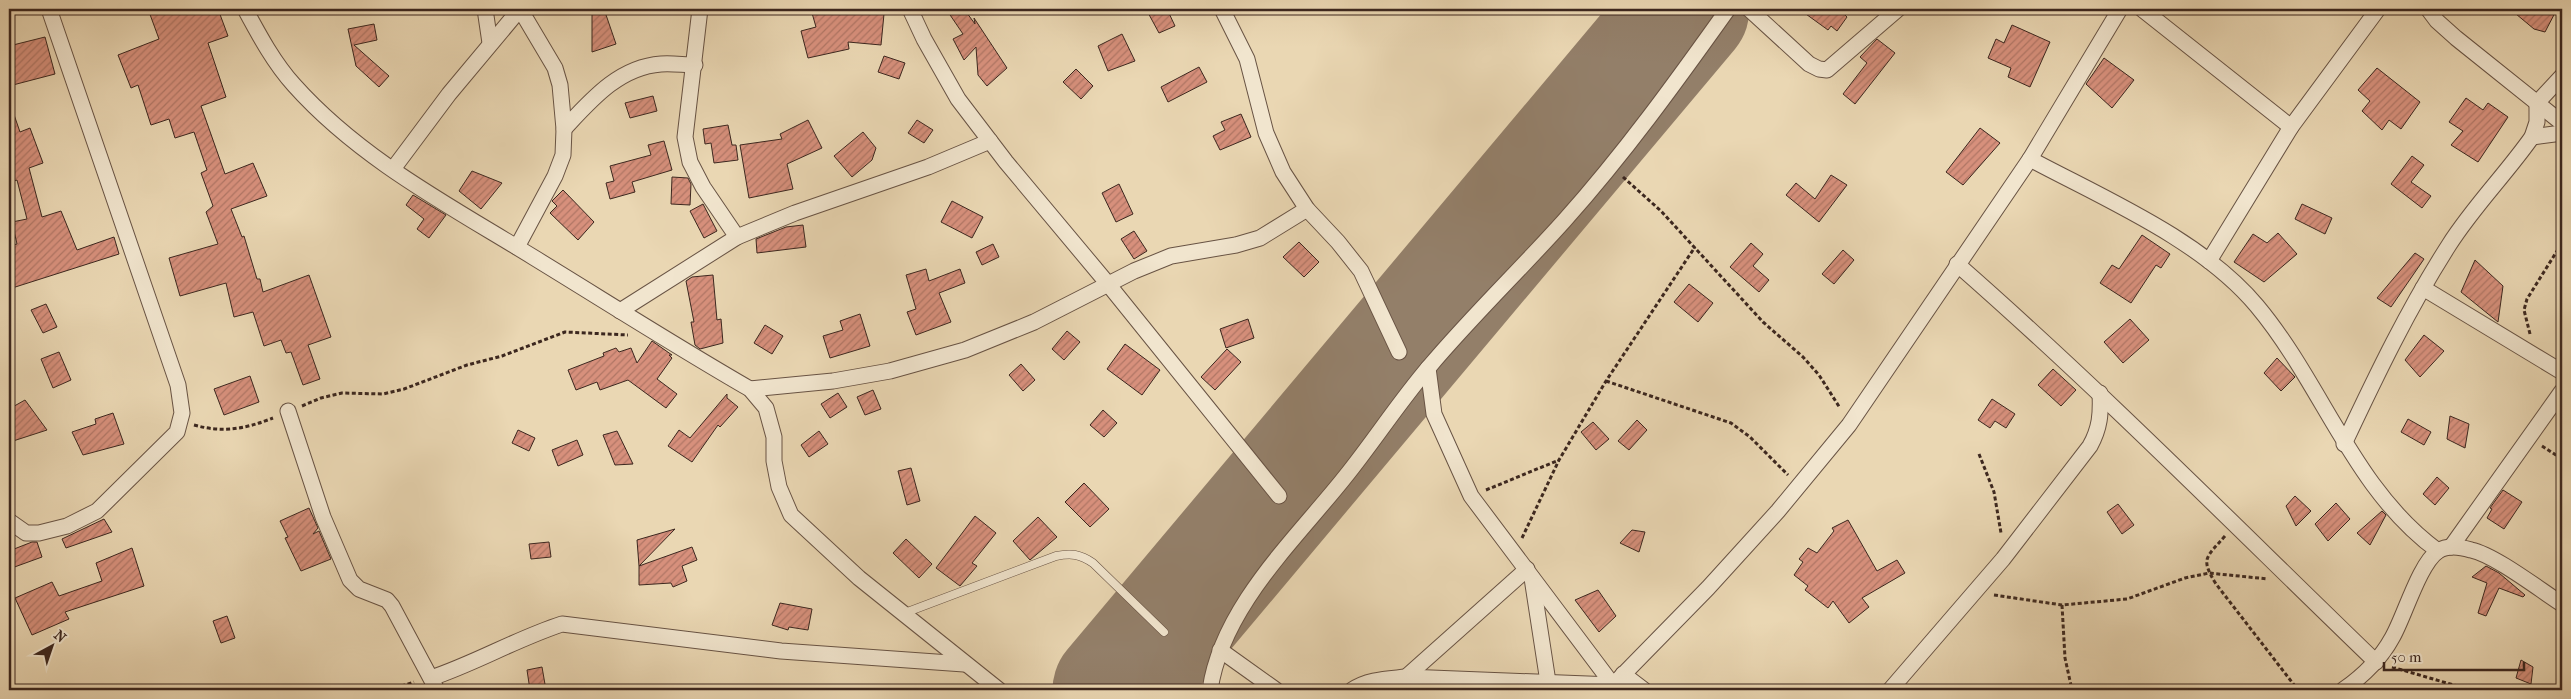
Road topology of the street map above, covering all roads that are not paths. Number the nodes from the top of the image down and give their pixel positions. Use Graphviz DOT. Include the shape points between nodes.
graph roads {
  1 [pos="49,9"];
  2 [pos="245,9"];
  3 [pos="485,9"];
  4 [pos="520,9"];
  5 [pos="700,9"];
  6 [pos="910,9"];
  7 [pos="1222,9"];
  8 [pos="1728,9"];
  9 [pos="1749,9"];
  10 [pos="1898,9"];
  11 [pos="2120,9"];
  12 [pos="2142,9"];
  13 [pos="2378,9"];
  14 [pos="2428,9"];
  15 [pos="490,43"];
  16 [pos="696,65"];
  17 [pos="2562,76"];
  18 [pos="2537,102"];
  19 [pos="2562,123"];
  20 [pos="2292,127"];
  21 [pos="564,129"];
  22 [pos="2562,133"];
  23 [pos="2532,137"];
  24 [pos="990,141"];
  25 [pos="2030,159"];
  26 [pos="393,169"];
  27 [pos="1307,209"];
  28 [pos="737,237"];
  29 [pos="517,247"];
  30 [pos="2209,261"];
  31 [pos="1957,264"];
  32 [pos="1108,284"];
  33 [pos="2423,288"];
  34 [pos="620,311"];
  35 [pos="1399,352"];
  36 [pos="1428,368"];
  37 [pos="2562,372"];
  38 [pos="750,389"];
  39 [pos="2562,390"];
  40 [pos="2100,394"];
  41 [pos="288,411"];
  42 [pos="2344,444"];
  43 [pos="1279,496"];
  44 [pos="9,521"];
  45 [pos="2444,549"];
  46 [pos="1529,573"];
  47 [pos="2562,604"];
  48 [pos="902,614"];
  49 [pos="1164,632"];
  50 [pos="1220,650"];
  51 [pos="2376,662"];
  52 [pos="964,664"];
  53 [pos="1406,677"];
  54 [pos="1548,682"];
  55 [pos="1618,683"];
  56 [pos="434,684"];
  57 [pos="999,690"];
  58 [pos="1210,690"];
  59 [pos="1276,690"];
  60 [pos="1352,690"];
  61 [pos="1644,690"];
  62 [pos="1890,690"];
  63 [pos="2343,690"];
  1 -- 44 [label="street" via="178,385 182,421 166,445 97,511 67,526 39,533 26,533"];
  2 -- 26 [label="street" via="261,40 292,84 319,111"];
  3 -- 15 [label="street"];
  4 -- 15 [label="street"];
  4 -- 21 [label="street" via="555,68 563,103"];
  5 -- 16 [label="street"];
  6 -- 24 [label="street" via="958,100"];
  7 -- 27 [label="street" via="1247,58 1270,141 1283,172"];
  8 -- 36 [label="street" via="1652,117 1611,167"];
  9 -- 10 [label="street" via="1809,64 1827,70"];
  11 -- 25 [label="street"];
  12 -- 20 [label="street"];
  13 -- 20 [label="street"];
  14 -- 18 [label="street" via="2456,38"];
  15 -- 26 [label="street"];
  16 -- 21 [label="street" via="660,64 632,72 606,86"];
  16 -- 28 [label="street" via="686,137 690,162"];
  17 -- 18 [label="street"];
  18 -- 19 [label="street"];
  18 -- 23 [label="street" via="2537,122"];
  20 -- 30 [label="street"];
  21 -- 29 [label="street" via="563,155 555,176"];
  22 -- 23 [label="street"];
  23 -- 33 [label="street" via="2449,244"];
  24 -- 28 [label="street"];
  24 -- 32 [label="street"];
  25 -- 30 [label="street" via="2136,216"];
  25 -- 31 [label="street"];
  26 -- 29 [label="street"];
  27 -- 32 [label="street" via="1260,238 1171,256"];
  27 -- 35 [label="street" via="1361,271"];
  28 -- 34 [label="street"];
  29 -- 34 [label="street"];
  30 -- 42 [label="street" via="2256,304 2284,340"];
  31 -- 40 [label="street"];
  31 -- 55 [label="street" via="1849,425 1708,588"];
  32 -- 38 [label="street" via="1034,322 965,350 890,372"];
  32 -- 43 [label="street"];
  33 -- 37 [label="street"];
  33 -- 42 [label="street" via="2388,350"];
  34 -- 38 [label="street"];
  36 -- 46 [label="street" via="1434,414 1472,496"];
  36 -- 50 [label="street" via="1344,478 1266,572"];
  38 -- 48 [label="street" via="766,408 774,437 779,487 791,515"];
  39 -- 45 [label="street"];
  40 -- 51 [label="street"];
  40 -- 62 [label="street" via="2102,416 2090,446 2003,559"];
  41 -- 56 [label="street" via="324,517 350,580 392,606"];
  42 -- 45 [label="street" via="2390,507 2418,537"];
  45 -- 47 [label="street" via="2472,550 2489,557"];
  45 -- 51 [label="street" via="2426,566 2392,638"];
  46 -- 53 [label="street"];
  46 -- 54 [label="street"];
  46 -- 55 [label="street"];
  48 -- 49 [label="lane" via="1056,556 1070,554 1093,562"];
  48 -- 52 [label="street"];
  50 -- 58 [label="street"];
  50 -- 59 [label="street"];
  51 -- 63 [label="street"];
  52 -- 56 [label="street" via="781,652 562,624 528,635"];
  52 -- 57 [label="street"];
  53 -- 54 [label="street"];
  53 -- 60 [label="street" via="1379,680"];
  54 -- 55 [label="street"];
  55 -- 61 [label="street"];
}
